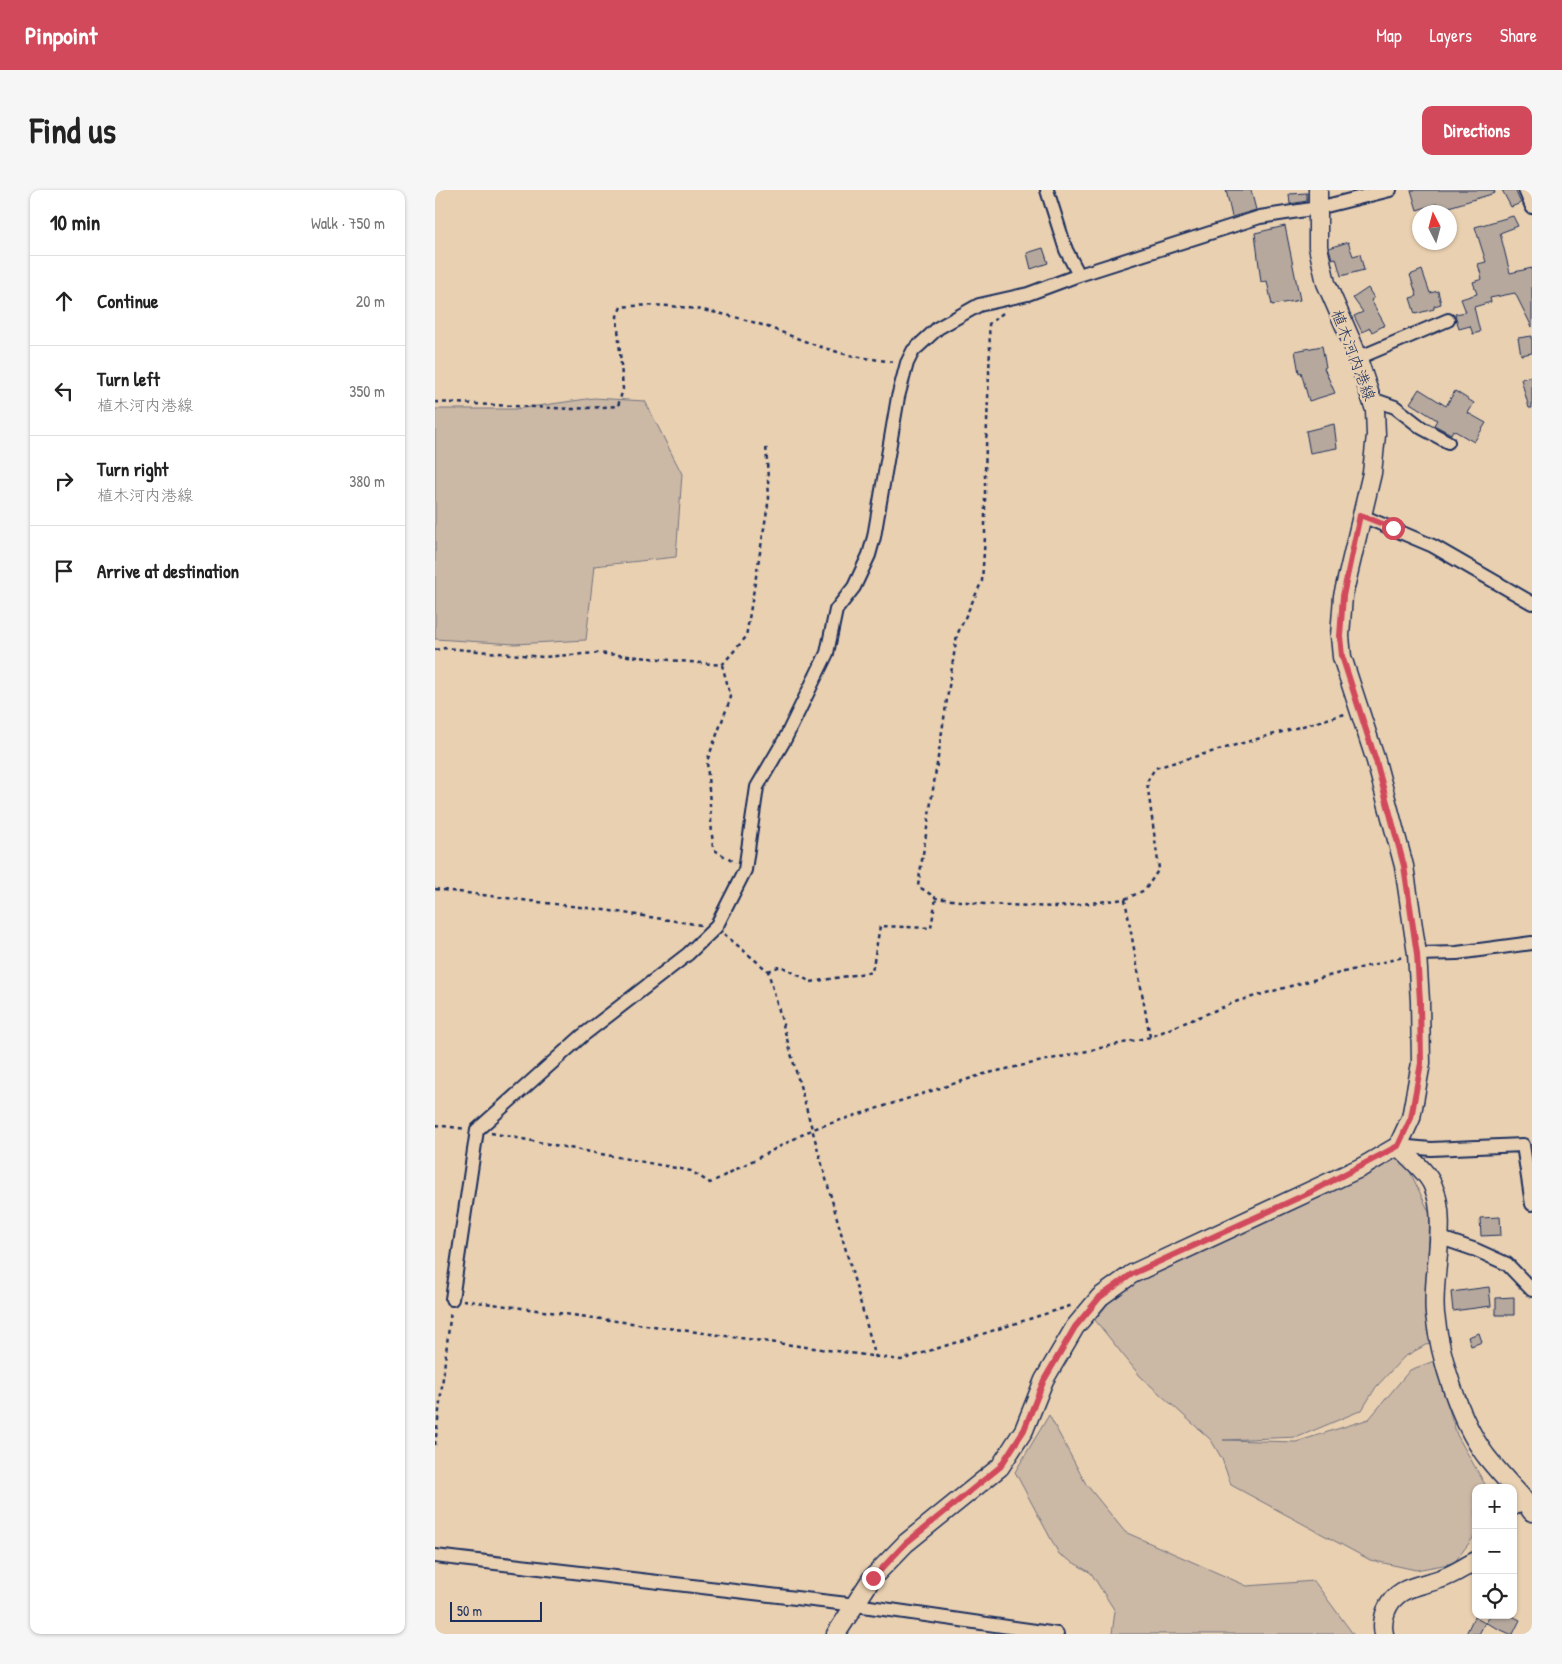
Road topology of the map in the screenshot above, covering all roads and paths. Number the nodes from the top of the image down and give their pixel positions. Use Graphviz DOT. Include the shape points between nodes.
graph roads {
  1 [pos="1047,190"];
  2 [pos="1318,190"];
  3 [pos="1390,190"];
  4 [pos="1525,190"];
  5 [pos="1532,207"];
  6 [pos="1318,208"];
  7 [pos="1079,275"];
  8 [pos="1005,312"];
  9 [pos="1448,320"];
  10 [pos="1359,358"];
  11 [pos="907,363"];
  12 [pos="1372,398"];
  13 [pos="435,402"];
  14 [pos="1448,442"];
  15 [pos="766,444"];
  16 [pos="1360,515"];
  17 [pos="1532,603"];
  18 [pos="435,650"];
  19 [pos="722,665"];
  20 [pos="1359,710"];
  21 [pos="745,870"];
  22 [pos="435,889"];
  23 [pos="936,898"];
  24 [pos="1125,899"];
  25 [pos="716,927"];
  26 [pos="1532,943"];
  27 [pos="1417,954"];
  28 [pos="768,971"];
  29 [pos="1150,1037"];
  30 [pos="435,1125"];
  31 [pos="813,1129"];
  32 [pos="477,1130"];
  33 [pos="1398,1146"];
  34 [pos="1532,1204"];
  35 [pos="1438,1237"];
  36 [pos="1532,1290"];
  37 [pos="1100,1297"];
  38 [pos="452,1299"];
  39 [pos="876,1358"];
  40 [pos="435,1445"];
  41 [pos="1505,1484"];
  42 [pos="1517,1501"];
  43 [pos="1532,1512"];
  44 [pos="435,1556"];
  45 [pos="1472,1563"];
  46 [pos="856,1605"];
  47 [pos="836,1634"];
  48 [pos="1057,1634"];
  49 [pos="1384,1634"];
  1 -- 7 [label="street" via="1066,250"];
  2 -- 6 [label="main road, 植木河内港線"];
  3 -- 6 [label="street"];
  4 -- 5 [label="street"];
  6 -- 7 [label="street" via="1260,217"];
  6 -- 10 [label="main road, 植木河内港線" via="1318,247 1326,283"];
  7 -- 11 [label="street" via="1028,294 979,305 927,336"];
  8 -- 23 [label="path" via="989,324 982,581 957,635 918,886"];
  9 -- 10 [label="street"];
  10 -- 12 [label="main road, 植木河内港線"];
  11 -- 13 [label="path" via="831,350 749,321 705,310 638,305 621,307 617,316 623,389 618,406 573,409"];
  11 -- 21 [label="street" via="869,555 854,586 836,610 827,653 789,732 757,787"];
  12 -- 14 [label="street" via="1395,407 1422,428"];
  12 -- 16 [label="main road, 植木河内港線" via="1375,410 1374,454"];
  15 -- 19 [label="path" via="768,506 746,637"];
  16 -- 17 [label="street" via="1433,546"];
  16 -- 20 [label="main road, 植木河内港線" via="1343,596 1340,636 1342,656"];
  18 -- 19 [label="path" via="445,648 543,657 597,653"];
  19 -- 21 [label="path" via="731,697 707,761 713,849"];
  20 -- 24 [label="path" via="1155,768 1147,782 1159,869 1145,890"];
  20 -- 27 [label="main road, 植木河内港線" via="1404,866"];
  21 -- 25 [label="street"];
  22 -- 25 [label="path"];
  23 -- 24 [label="path" via="1056,907"];
  23 -- 28 [label="path" via="931,928 880,926 872,972 811,982 781,966"];
  24 -- 29 [label="path"];
  25 -- 28 [label="path"];
  25 -- 32 [label="street" via="688,954 582,1036"];
  26 -- 27 [label="street" via="1457,953"];
  27 -- 29 [label="path" via="1238,1002"];
  27 -- 33 [label="main road, 植木河内港線" via="1421,1063 1411,1118"];
  28 -- 31 [label="path"];
  29 -- 31 [label="path" via="984,1074"];
  30 -- 32 [label="path"];
  31 -- 32 [label="path" via="710,1182 691,1172"];
  31 -- 39 [label="path"];
  32 -- 38 [label="street"];
  33 -- 34 [label="street" via="1431,1149 1523,1145"];
  33 -- 35 [label="main road" via="1433,1185 1439,1206"];
  33 -- 37 [label="main road" via="1311,1192 1132,1274"];
  35 -- 36 [label="street" via="1507,1264"];
  35 -- 41 [label="main road" via="1435,1312 1453,1386 1468,1425"];
  37 -- 39 [label="path" via="901,1360"];
  37 -- 46 [label="main road" via="1075,1327 1044,1380 1024,1430 1000,1467 906,1543 873,1578"];
  38 -- 39 [label="path"];
  38 -- 40 [label="path"];
  42 -- 43 [label="main road"];
  44 -- 46 [label="street"];
  45 -- 49 [label="main road" via="1441,1579 1397,1593 1385,1612"];
  46 -- 47 [label="main road"];
  46 -- 48 [label="street"];
}
